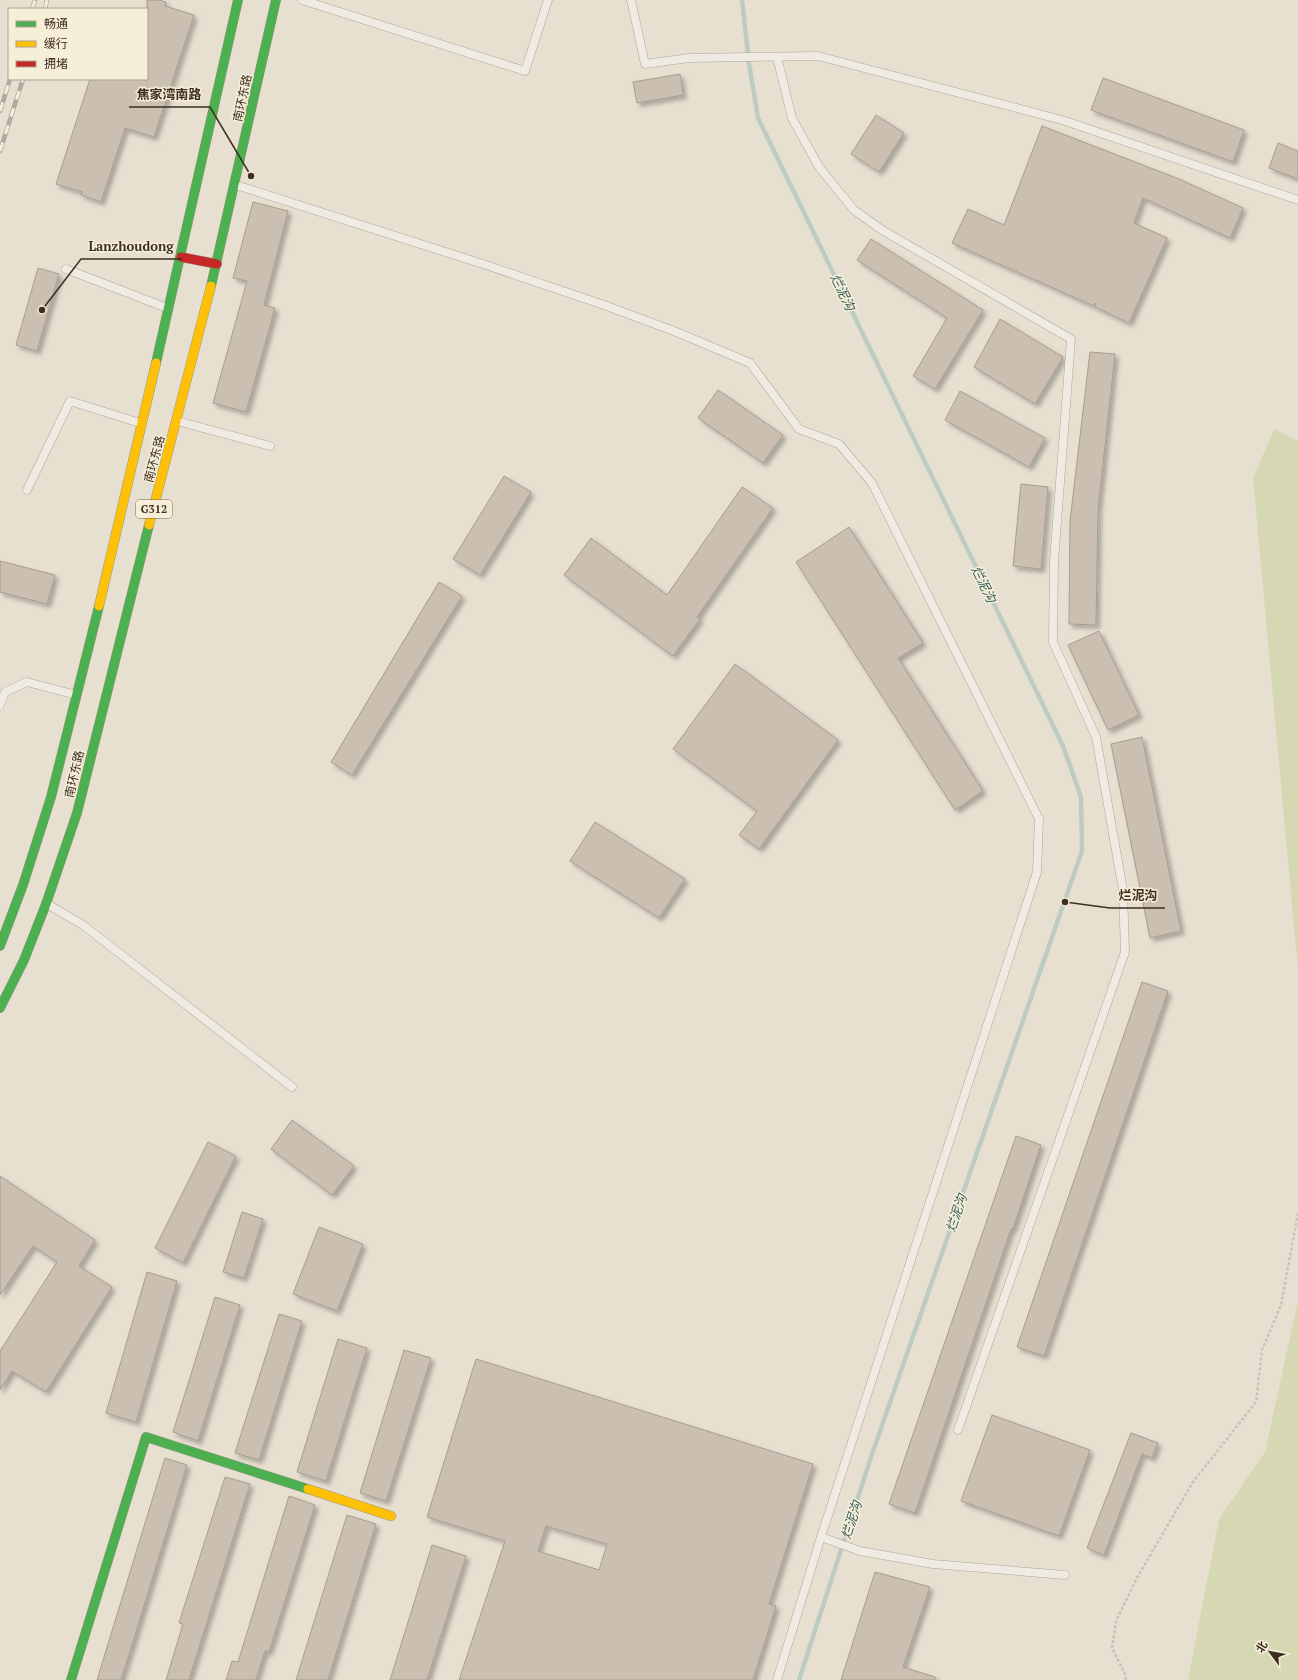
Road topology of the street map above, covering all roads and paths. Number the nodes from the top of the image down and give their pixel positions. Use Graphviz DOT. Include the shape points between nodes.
graph roads {
  1 [pos="238,0"];
  2 [pos="276,0"];
  3 [pos="302,0"];
  4 [pos="548,0"];
  5 [pos="631,0"];
  6 [pos="776,57"];
  7 [pos="235,184"];
  8 [pos="1298,200"];
  9 [pos="182,257"];
  10 [pos="217,264"];
  11 [pos="66,269"];
  12 [pos="168,308"];
  13 [pos="177,421"];
  14 [pos="141,423"];
  15 [pos="270,446"];
  16 [pos="27,490"];
  17 [pos="77,696"];
  18 [pos="0,705"];
  19 [pos="46,904"];
  20 [pos="0,946"];
  21 [pos="0,1008"];
  22 [pos="292,1087"];
  23 [pos="1298,1213"];
  24 [pos="958,1430"];
  25 [pos="391,1516"];
  26 [pos="821,1537"];
  27 [pos="1065,1575"];
  28 [pos="71,1680"];
  29 [pos="777,1680"];
  30 [pos="1126,1680"];
  1 -- 9 [label="main road, 南环东路 / G312"];
  2 -- 7 [label="main road, 南环东路 / G312"];
  3 -- 4 [label="lane" via="525,71"];
  5 -- 6 [label="lane" via="645,64 689,58"];
  6 -- 8 [label="lane" via="818,56 1062,120"];
  6 -- 24 [label="lane" via="792,118 819,167 854,210 882,230 1071,340 1054,561 1053,642 1096,737 1123,890 1125,952"];
  7 -- 10 [label="main road, 南环东路 / G312"];
  7 -- 26 [label="lane" via="604,305 750,363 799,429 839,444 872,483 1039,819 1037,872"];
  9 -- 10 [label="main road"];
  9 -- 12 [label="main road, 南环东路 / G312"];
  10 -- 13 [label="main road, 南环东路 / G312"];
  11 -- 12 [label="lane"];
  12 -- 14 [label="main road, 南环东路 / G312"];
  13 -- 15 [label="lane"];
  13 -- 19 [label="main road, 南环东路 / G312" via="77,813"];
  14 -- 16 [label="lane" via="70,401"];
  14 -- 17 [label="main road, 南环东路 / G312"];
  17 -- 18 [label="lane" via="26,682 5,692"];
  17 -- 20 [label="main road, 南环东路 / G312" via="51,797 23,885"];
  19 -- 21 [label="main road, 南环东路 / G312" via="24,960"];
  19 -- 22 [label="lane" via="83,925"];
  23 -- 30 [label="path" via="1281,1305 1262,1350 1256,1402 1193,1482 1138,1576 1116,1621 1112,1648"];
  25 -- 28 [label="main road" via="146,1438"];
  26 -- 27 [label="lane" via="860,1551 933,1564"];
  26 -- 29 [label="lane"];
}
